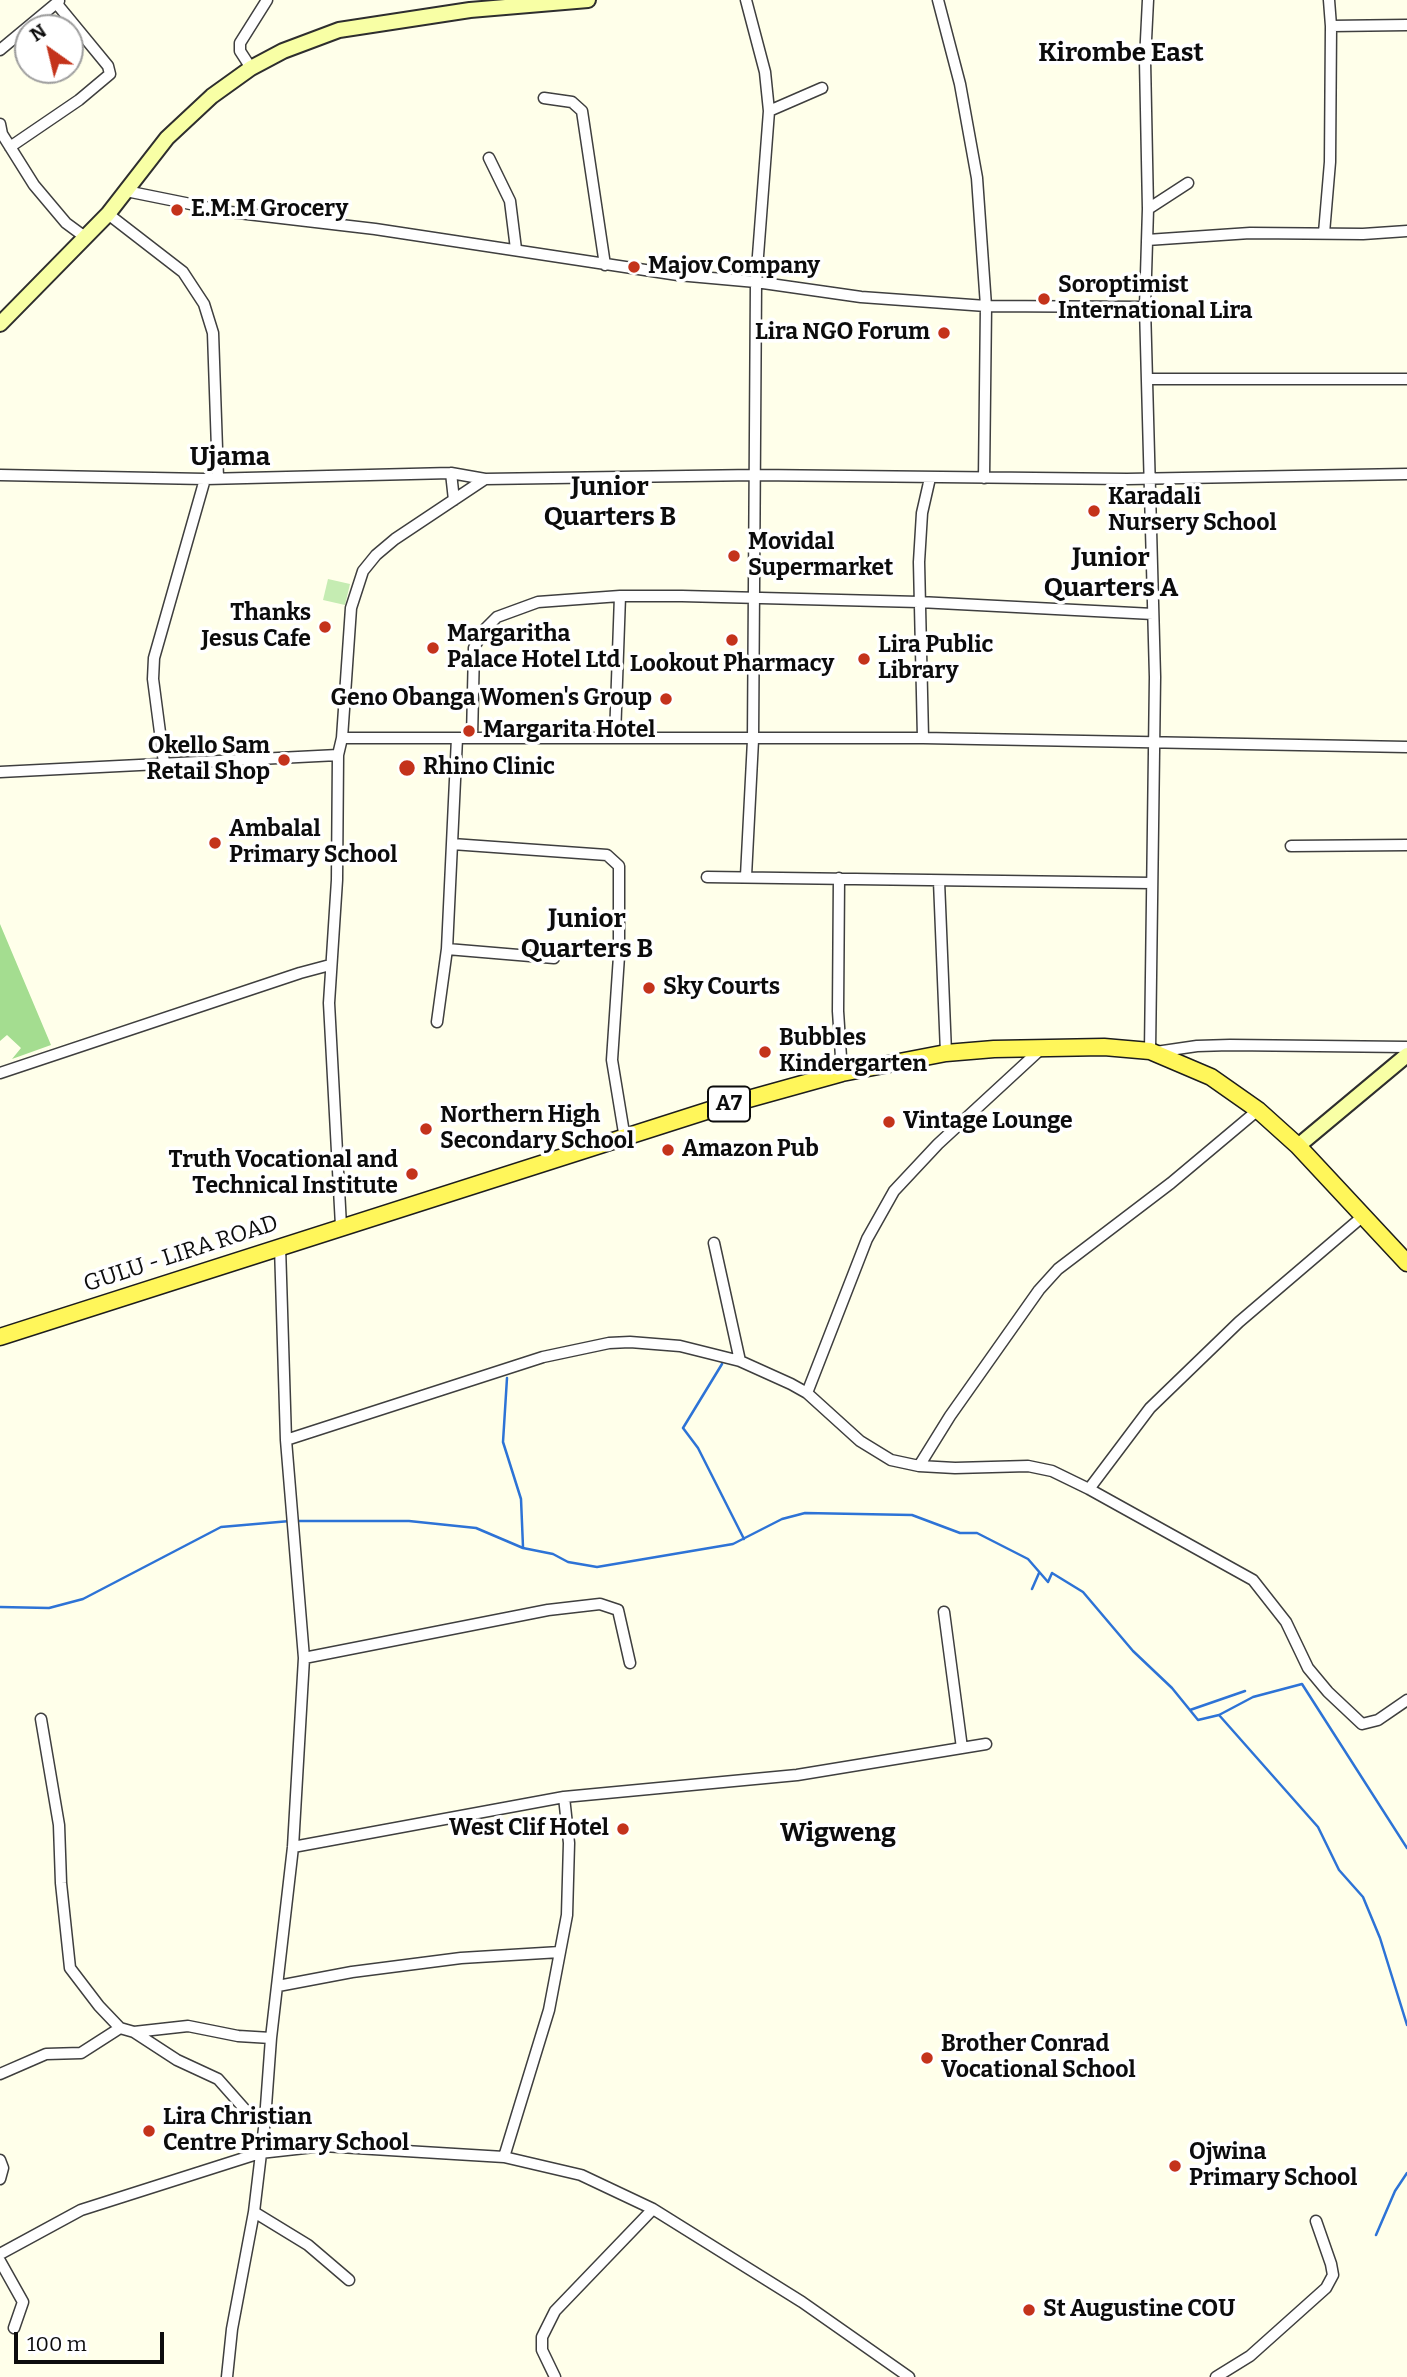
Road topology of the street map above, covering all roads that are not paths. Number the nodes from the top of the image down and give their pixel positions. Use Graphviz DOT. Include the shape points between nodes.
graph roads {
  1 [pos="267,0"];
  2 [pos="588,0"];
  3 [pos="746,0"];
  4 [pos="938,0"];
  5 [pos="1148,0"];
  6 [pos="1329,0"];
  7 [pos="58,2"];
  8 [pos="1407,25"];
  9 [pos="1331,26"];
  10 [pos="0,50"];
  11 [pos="250,68"];
  12 [pos="822,89"];
  13 [pos="544,98"];
  14 [pos="769,111"];
  15 [pos="1,131"];
  16 [pos="10,147"];
  17 [pos="489,158"];
  18 [pos="1188,183"];
  19 [pos="126,191"];
  20 [pos="1148,209"];
  21 [pos="108,214"];
  22 [pos="1407,231"];
  23 [pos="1324,233"];
  24 [pos="86,237"];
  25 [pos="1147,240"];
  26 [pos="516,249"];
  27 [pos="605,265"];
  28 [pos="756,282"];
  29 [pos="986,306"];
  30 [pos="1145,307"];
  31 [pos="0,324"];
  32 [pos="1147,379"];
  33 [pos="1407,379"];
  34 [pos="451,473"];
  35 [pos="1407,474"];
  36 [pos="0,475"];
  37 [pos="755,475"];
  38 [pos="218,478"];
  39 [pos="930,478"];
  40 [pos="984,478"];
  41 [pos="1151,478"];
  42 [pos="485,479"];
  43 [pos="205,480"];
  44 [pos="454,500"];
  45 [pos="620,596"];
  46 [pos="754,597"];
  47 [pos="919,602"];
  48 [pos="1153,614"];
  49 [pos="615,737"];
  50 [pos="342,738"];
  51 [pos="457,738"];
  52 [pos="472,738"];
  53 [pos="923,738"];
  54 [pos="753,740"];
  55 [pos="1154,742"];
  56 [pos="1407,747"];
  57 [pos="338,755"];
  58 [pos="164,764"];
  59 [pos="0,772"];
  60 [pos="452,844"];
  61 [pos="1407,845"];
  62 [pos="1291,846"];
  63 [pos="746,876"];
  64 [pos="707,877"];
  65 [pos="839,878"];
  66 [pos="939,881"];
  67 [pos="1151,884"];
  68 [pos="447,949"];
  69 [pos="554,958"];
  70 [pos="330,965"];
  71 [pos="437,1022"];
  72 [pos="1407,1047"];
  73 [pos="1041,1049"];
  74 [pos="1153,1052"];
  75 [pos="946,1053"];
  76 [pos="1407,1055"];
  77 [pos="0,1073"];
  78 [pos="842,1073"];
  79 [pos="1258,1110"];
  80 [pos="625,1139"];
  81 [pos="1298,1146"];
  82 [pos="1362,1217"];
  83 [pos="341,1226"];
  84 [pos="714,1243"];
  85 [pos="280,1246"];
  86 [pos="1407,1263"];
  87 [pos="0,1337"];
  88 [pos="740,1361"];
  89 [pos="807,1393"];
  90 [pos="286,1440"];
  91 [pos="919,1466"];
  92 [pos="1089,1489"];
  93 [pos="944,1612"];
  94 [pos="304,1658"];
  95 [pos="630,1663"];
  96 [pos="1407,1700"];
  97 [pos="41,1719"];
  98 [pos="986,1744"];
  99 [pos="962,1748"];
  100 [pos="564,1797"];
  101 [pos="293,1847"];
  102 [pos="560,1952"];
  103 [pos="278,1986"];
  104 [pos="120,2028"];
  105 [pos="134,2032"];
  106 [pos="271,2038"];
  107 [pos="0,2074"];
  108 [pos="265,2120"];
  109 [pos="260,2153"];
  110 [pos="504,2157"];
  111 [pos="0,2160"];
  112 [pos="0,2179"];
  113 [pos="653,2209"];
  114 [pos="254,2212"];
  115 [pos="1316,2221"];
  116 [pos="0,2254"];
  117 [pos="0,2261"];
  118 [pos="349,2280"];
  119 [pos="14,2328"];
  120 [pos="227,2377"];
  121 [pos="555,2377"];
  122 [pos="909,2377"];
  123 [pos="1216,2377"];
  1 -- 11 [label="street" via="239,47"];
  2 -- 11 [label="street" via="458,12 339,30"];
  3 -- 14 [label="street" via="765,72"];
  4 -- 29 [label="street" via="960,84 977,178"];
  5 -- 20 [label="street"];
  6 -- 9 [label="street"];
  7 -- 10 [label="street"];
  7 -- 16 [label="street" via="110,74"];
  8 -- 9 [label="street"];
  9 -- 23 [label="street" via="1330,162"];
  11 -- 19 [label="street" via="190,115"];
  12 -- 14 [label="street"];
  13 -- 27 [label="street" via="572,102 582,111"];
  14 -- 28 [label="street"];
  15 -- 16 [label="street"];
  16 -- 24 [label="street" via="51,208"];
  17 -- 26 [label="street" via="510,201"];
  18 -- 20 [label="street"];
  19 -- 21 [label="street"];
  19 -- 26 [label="street" via="230,212"];
  20 -- 25 [label="street"];
  21 -- 24 [label="street"];
  21 -- 38 [label="street" via="183,272 204,304 213,333"];
  22 -- 23 [label="street"];
  23 -- 25 [label="street"];
  24 -- 31 [label="street"];
  25 -- 30 [label="street"];
  26 -- 27 [label="street"];
  27 -- 28 [label="street"];
  28 -- 29 [label="street" via="861,297"];
  28 -- 37 [label="street"];
  29 -- 30 [label="street"];
  29 -- 40 [label="street"];
  30 -- 32 [label="street"];
  32 -- 33 [label="street"];
  32 -- 41 [label="street"];
  34 -- 38 [label="street"];
  34 -- 42 [label="street"];
  34 -- 44 [label="street"];
  35 -- 41 [label="street"];
  36 -- 43 [label="street"];
  37 -- 39 [label="street"];
  37 -- 42 [label="street"];
  37 -- 46 [label="street"];
  38 -- 43 [label="street"];
  39 -- 40 [label="street"];
  39 -- 47 [label="street" via="921,524"];
  40 -- 41 [label="street"];
  41 -- 48 [label="street"];
  42 -- 44 [label="street"];
  43 -- 58 [label="street" via="155,658 153,679"];
  44 -- 50 [label="street" via="395,538 363,570 350,615"];
  45 -- 46 [label="street"];
  45 -- 49 [label="street"];
  45 -- 52 [label="street" via="538,602 497,617 474,648"];
  46 -- 47 [label="street"];
  46 -- 54 [label="street"];
  47 -- 48 [label="street"];
  47 -- 53 [label="street"];
  48 -- 55 [label="street"];
  49 -- 52 [label="street"];
  49 -- 54 [label="street"];
  50 -- 51 [label="street"];
  50 -- 57 [label="street"];
  51 -- 52 [label="street"];
  51 -- 60 [label="street"];
  53 -- 54 [label="street"];
  53 -- 55 [label="street"];
  54 -- 63 [label="street"];
  55 -- 56 [label="street"];
  55 -- 67 [label="street"];
  57 -- 58 [label="street"];
  57 -- 70 [label="street" via="337,880"];
  58 -- 59 [label="street"];
  60 -- 68 [label="street"];
  60 -- 80 [label="street" via="607,855 620,866 612,1060"];
  61 -- 62 [label="street"];
  63 -- 64 [label="street"];
  63 -- 65 [label="street"];
  65 -- 66 [label="street"];
  65 -- 78 [label="street"];
  66 -- 67 [label="street"];
  66 -- 75 [label="street"];
  67 -- 74 [label="street"];
  68 -- 69 [label="street"];
  68 -- 71 [label="street"];
  70 -- 77 [label="street"];
  70 -- 83 [label="street" via="330,1049"];
  72 -- 74 [label="street" via="1230,1045"];
  73 -- 74 [label="main road, GULU - LIRA ROAD / A7"];
  73 -- 75 [label="main road, GULU - LIRA ROAD / A7"];
  73 -- 89 [label="street" via="894,1191 867,1239"];
  74 -- 79 [label="main road, GULU - LIRA ROAD / A7" via="1211,1077"];
  75 -- 78 [label="main road, GULU - LIRA ROAD / A7"];
  76 -- 81 [label="street"];
  78 -- 80 [label="main road, GULU - LIRA ROAD / A7"];
  79 -- 81 [label="main road, GULU - LIRA ROAD / A7"];
  79 -- 91 [label="street" via="1058,1269"];
  80 -- 83 [label="main road, GULU - LIRA ROAD / A7"];
  81 -- 82 [label="main road, GULU - LIRA ROAD / A7"];
  82 -- 86 [label="main road, GULU - LIRA ROAD / A7"];
  82 -- 92 [label="street" via="1238,1322 1150,1408"];
  83 -- 85 [label="main road, GULU - LIRA ROAD / A7"];
  84 -- 88 [label="street"];
  85 -- 87 [label="main road, GULU - LIRA ROAD / A7"];
  85 -- 90 [label="street"];
  88 -- 89 [label="street"];
  88 -- 90 [label="street" via="680,1346 609,1343 496,1371"];
  89 -- 91 [label="street" via="877,1453"];
  90 -- 94 [label="street"];
  91 -- 92 [label="street" via="1028,1466 1052,1471"];
  92 -- 96 [label="street" via="1253,1580 1286,1622 1308,1668 1362,1724 1378,1720"];
  93 -- 99 [label="street"];
  94 -- 95 [label="street" via="600,1604 618,1610"];
  94 -- 101 [label="street"];
  97 -- 104 [label="street" via="59,1825 70,1968"];
  98 -- 99 [label="street"];
  99 -- 100 [label="street" via="797,1775"];
  100 -- 101 [label="street"];
  100 -- 102 [label="street" via="568,1885"];
  101 -- 103 [label="street"];
  102 -- 103 [label="street" via="461,1958"];
  102 -- 110 [label="street" via="549,2010"];
  103 -- 106 [label="street"];
  104 -- 105 [label="street"];
  104 -- 107 [label="street" via="81,2053 46,2053"];
  105 -- 106 [label="street" via="188,2026"];
  105 -- 108 [label="street" via="218,2079 249,2115"];
  106 -- 108 [label="street"];
  108 -- 109 [label="street"];
  109 -- 110 [label="street" via="323,2146"];
  109 -- 114 [label="street"];
  109 -- 116 [label="street" via="81,2210"];
  110 -- 113 [label="street" via="581,2175"];
  111 -- 112 [label="street"];
  113 -- 121 [label="street" via="555,2311 542,2337 542,2350"];
  113 -- 122 [label="street" via="802,2302"];
  114 -- 118 [label="street" via="308,2245"];
  114 -- 120 [label="street"];
  115 -- 123 [label="street" via="1333,2275 1326,2288 1250,2356"];
  117 -- 119 [label="street" via="23,2302"];
}
